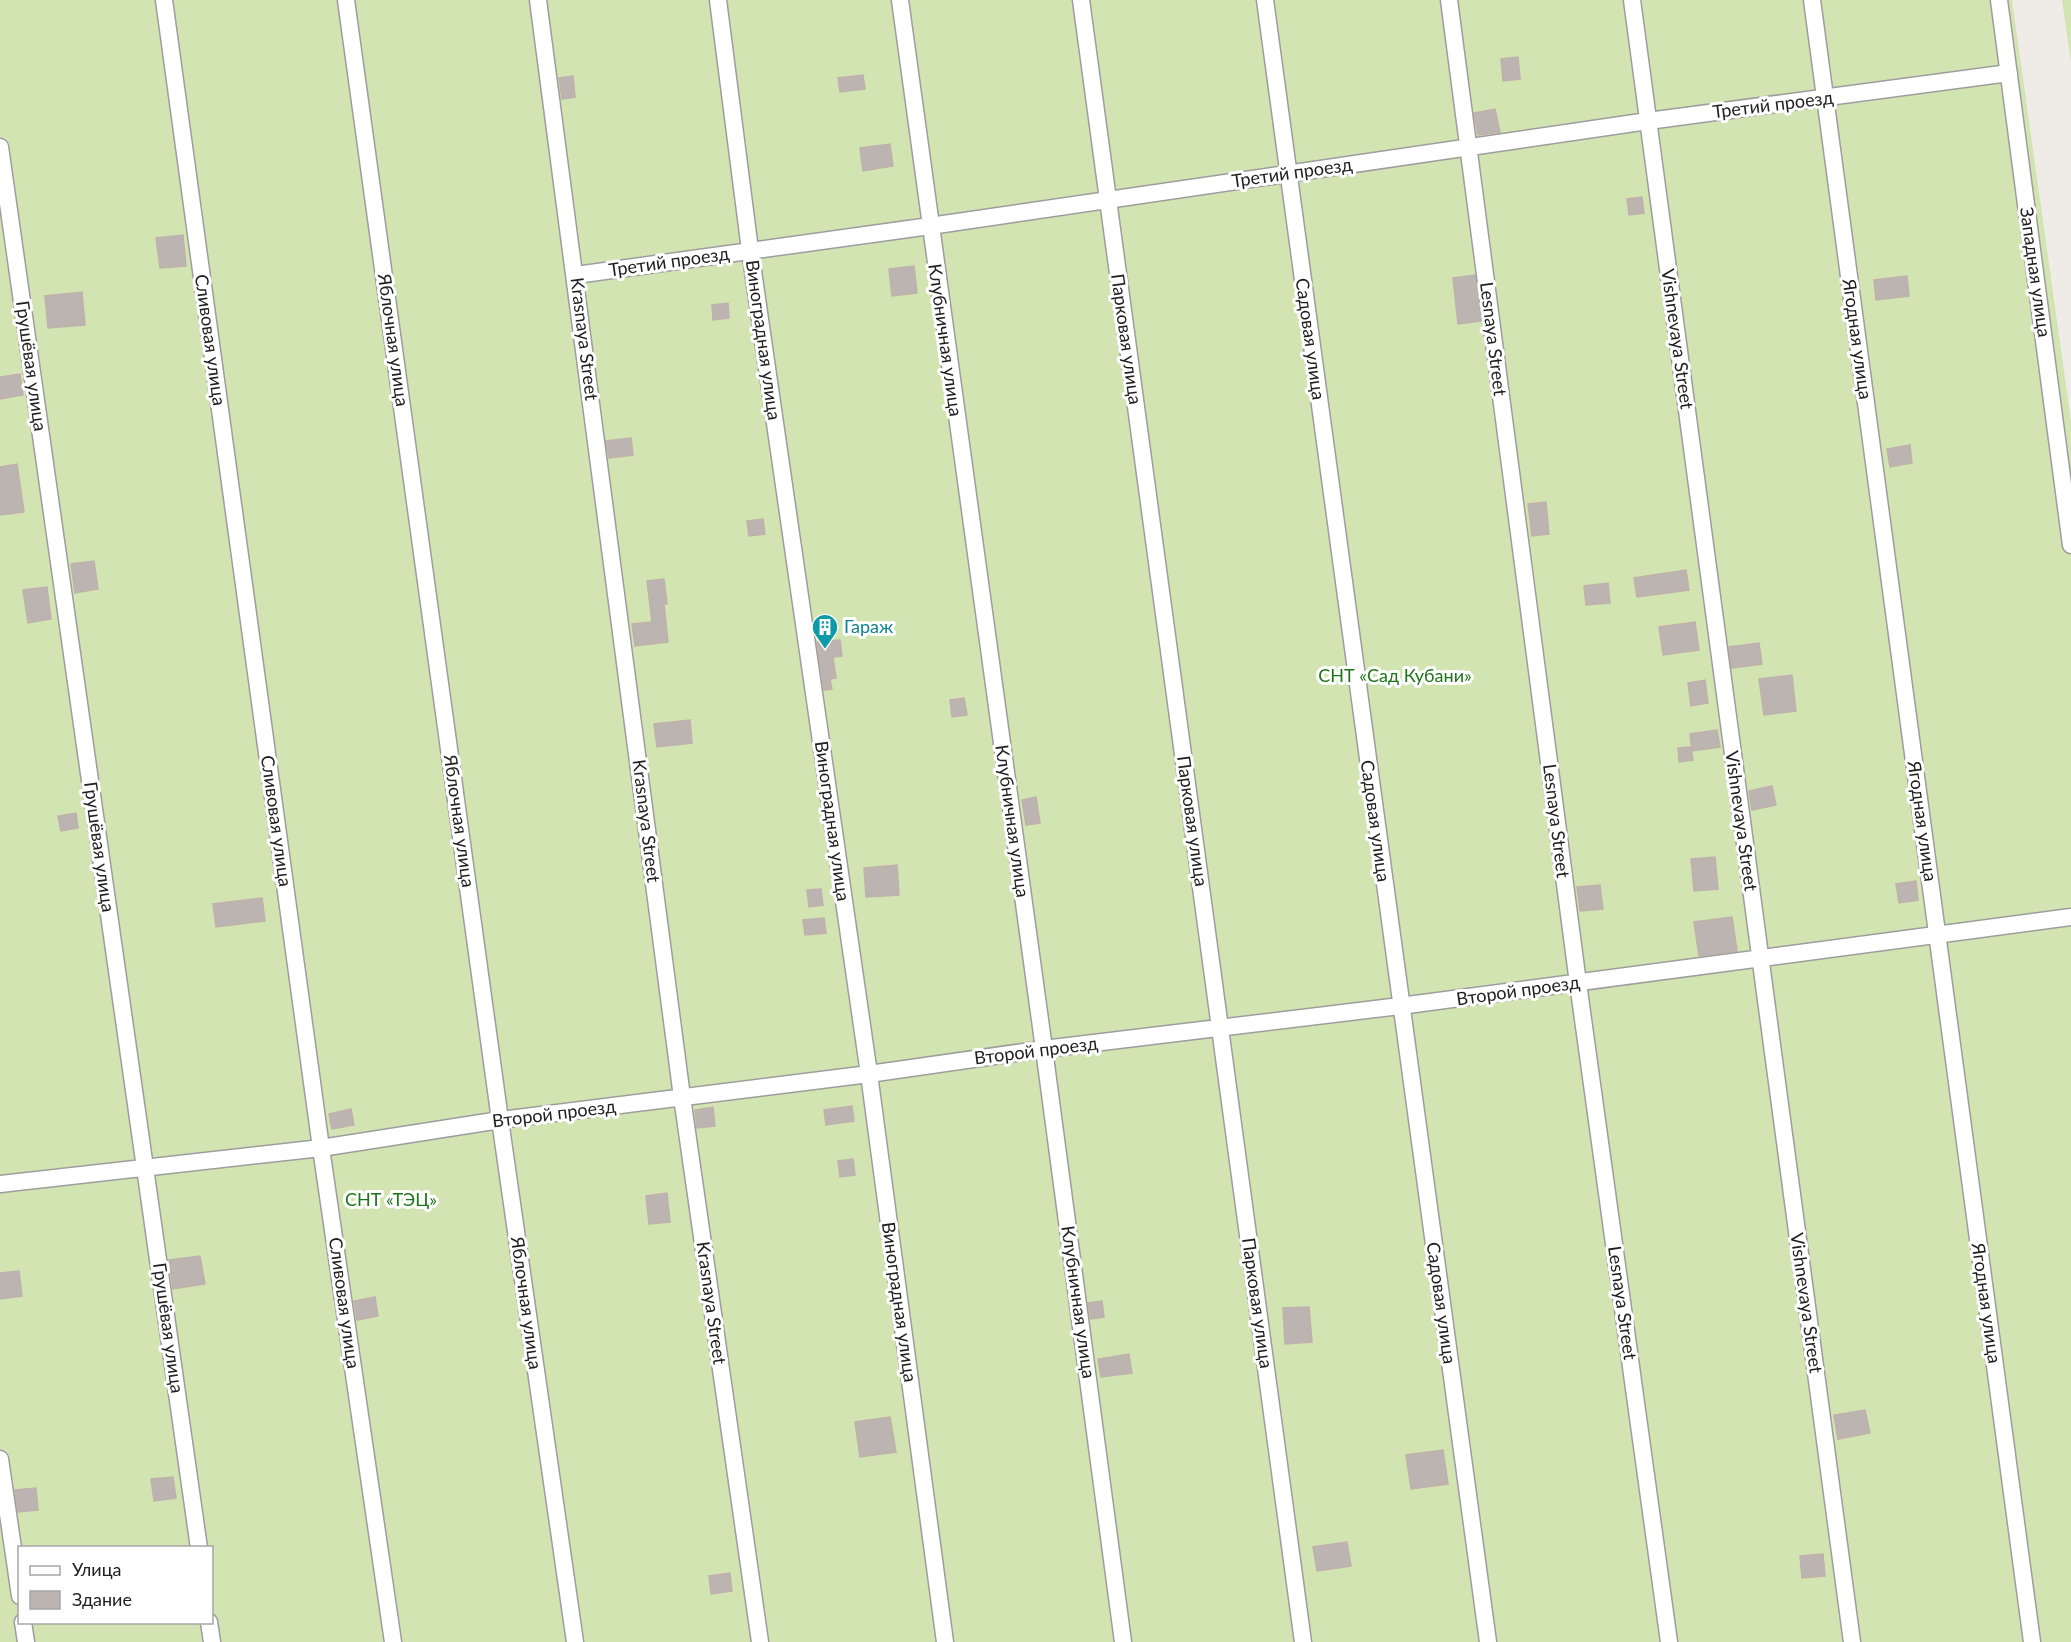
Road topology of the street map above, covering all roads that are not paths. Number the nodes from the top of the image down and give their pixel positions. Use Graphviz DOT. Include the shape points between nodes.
graph roads {
  1 [pos="164,0"];
  2 [pos="346,0"];
  3 [pos="538,0"];
  4 [pos="718,0"];
  5 [pos="900,0"];
  6 [pos="1081,0"];
  7 [pos="1265,0"];
  8 [pos="1449,0"];
  9 [pos="1632,0"];
  10 [pos="1812,0"];
  11 [pos="1999,0"];
  12 [pos="2009,74"];
  13 [pos="1824,99"];
  14 [pos="1648,121"];
  15 [pos="0,147"];
  16 [pos="1468,147"];
  17 [pos="1288,174"];
  18 [pos="1107,200"];
  19 [pos="930,226"];
  20 [pos="750,250"];
  21 [pos="576,275"];
  22 [pos="2071,545"];
  23 [pos="2071,917"];
  24 [pos="1937,934"];
  25 [pos="1760,958"];
  26 [pos="1578,983"];
  27 [pos="1400,1006"];
  28 [pos="1220,1029"];
  29 [pos="1044,1049"];
  30 [pos="869,1074"];
  31 [pos="682,1097"];
  32 [pos="500,1120"];
  33 [pos="321,1148"];
  34 [pos="145,1167"];
  35 [pos="0,1184"];
  36 [pos="0,1459"];
  37 [pos="199,1546"];
  38 [pos="18,1582"];
  39 [pos="23,1624"];
  40 [pos="209,1624"];
  41 [pos="26,1642"];
  42 [pos="212,1642"];
  43 [pos="393,1642"];
  44 [pos="575,1642"];
  45 [pos="760,1642"];
  46 [pos="945,1642"];
  47 [pos="1123,1642"];
  48 [pos="1303,1642"];
  49 [pos="1488,1642"];
  50 [pos="1669,1642"];
  51 [pos="1852,1642"];
  52 [pos="2032,1642"];
  1 -- 33 [label="street, Сливовая улица"];
  2 -- 32 [label="street, Яблочная улица"];
  3 -- 21 [label="street, Krasnaya Street"];
  4 -- 20 [label="street, Виноградная улица"];
  5 -- 19 [label="street, Клубничная улица"];
  6 -- 18 [label="street, Парковая улица"];
  7 -- 17 [label="street, Садовая улица"];
  8 -- 16 [label="street, Lesnaya Street"];
  9 -- 14 [label="street, Vishnevaya Street"];
  10 -- 13 [label="street, Ягодная улица"];
  11 -- 12 [label="street, Западная улица"];
  12 -- 13 [label="street, Третий проезд"];
  12 -- 22 [label="street, Западная улица"];
  13 -- 14 [label="street, Третий проезд"];
  13 -- 24 [label="street, Ягодная улица"];
  14 -- 16 [label="street, Третий проезд"];
  14 -- 25 [label="street, Vishnevaya Street"];
  15 -- 34 [label="street, Грушёвая улица"];
  16 -- 17 [label="street, Третий проезд"];
  16 -- 26 [label="street, Lesnaya Street"];
  17 -- 18 [label="street, Третий проезд"];
  17 -- 27 [label="street, Садовая улица"];
  18 -- 19 [label="street, Третий проезд"];
  18 -- 28 [label="street, Парковая улица"];
  19 -- 20 [label="street, Третий проезд"];
  19 -- 29 [label="street, Клубничная улица"];
  20 -- 21 [label="street, Третий проезд"];
  20 -- 30 [label="street, Виноградная улица"];
  21 -- 31 [label="street, Krasnaya Street"];
  23 -- 24 [label="street, Второй проезд"];
  24 -- 25 [label="street, Второй проезд"];
  24 -- 52 [label="street, Ягодная улица"];
  25 -- 26 [label="street, Второй проезд"];
  25 -- 51 [label="street, Vishnevaya Street"];
  26 -- 27 [label="street, Второй проезд"];
  26 -- 50 [label="street, Lesnaya Street"];
  27 -- 28 [label="street, Второй проезд"];
  27 -- 49 [label="street, Садовая улица"];
  28 -- 29 [label="street, Второй проезд"];
  28 -- 48 [label="street, Парковая улица"];
  29 -- 30 [label="street, Второй проезд"];
  29 -- 47 [label="street, Клубничная улица"];
  30 -- 31 [label="street, Второй проезд"];
  30 -- 46 [label="street, Виноградная улица"];
  31 -- 32 [label="street, Второй проезд"];
  31 -- 45 [label="street, Krasnaya Street"];
  32 -- 33 [label="street, Второй проезд"];
  32 -- 44 [label="street, Яблочная улица"];
  33 -- 34 [label="street, Второй проезд"];
  33 -- 43 [label="street, Сливовая улица"];
  34 -- 35 [label="street, Второй проезд"];
  34 -- 37 [label="street, Грушёвая улица"];
  36 -- 38 [label="street"];
  39 -- 41 [label="street"];
  40 -- 42 [label="street"];
}
